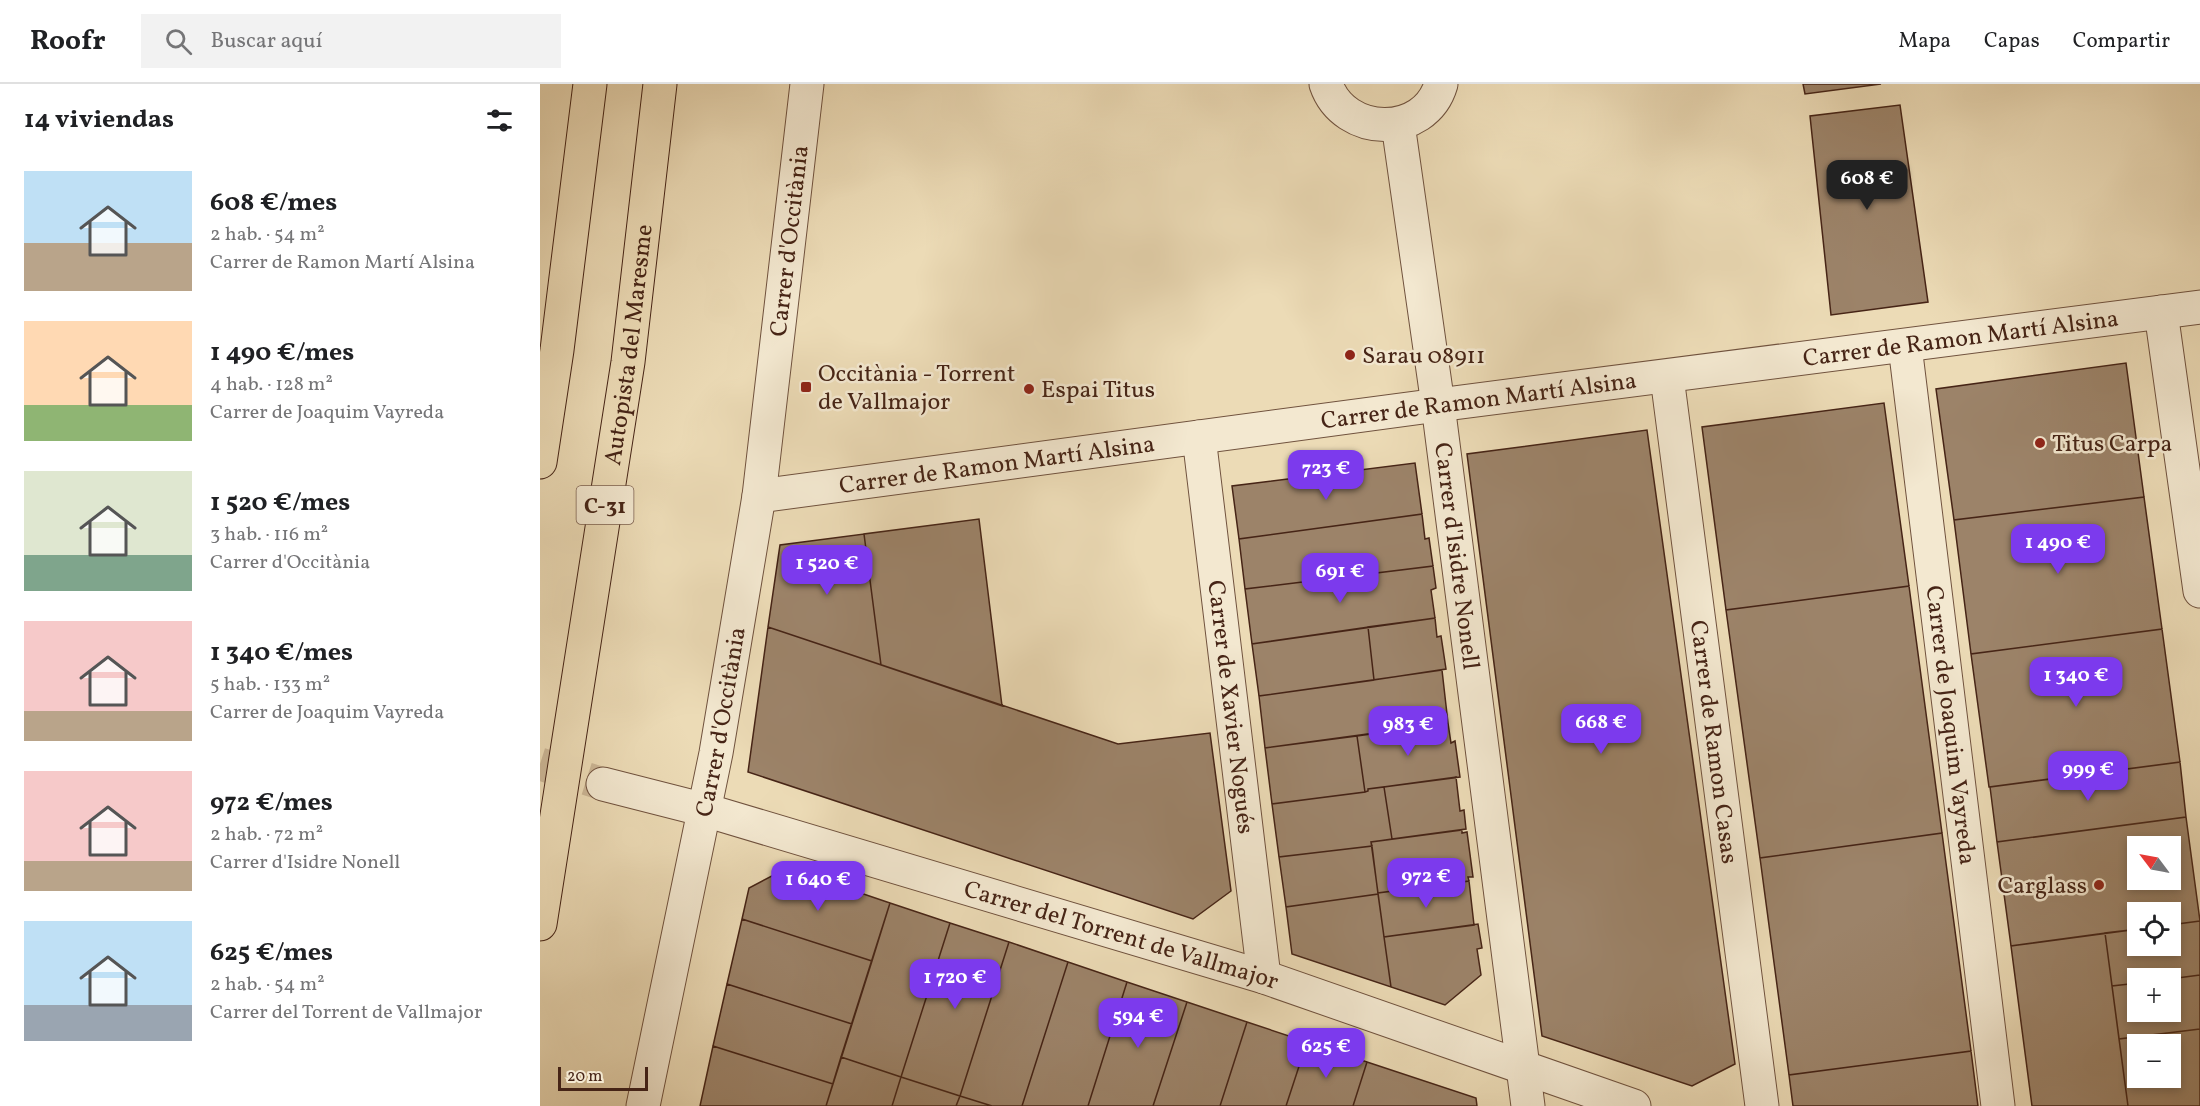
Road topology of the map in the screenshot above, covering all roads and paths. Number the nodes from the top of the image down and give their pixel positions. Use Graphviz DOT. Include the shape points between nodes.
graph roads {
  1 [pos="590,84"];
  2 [pos="660,84"];
  3 [pos="807,84"];
  4 [pos="1326,84"];
  5 [pos="1441,84"];
  6 [pos="1398,124"];
  7 [pos="2200,307"];
  8 [pos="2161,312"];
  9 [pos="1905,346"];
  10 [pos="1667,376"];
  11 [pos="1438,405"];
  12 [pos="1199,437"];
  13 [pos="540,462"];
  14 [pos="759,496"];
  15 [pos="2200,591"];
  16 [pos="603,784"];
  17 [pos="705,810"];
  18 [pos="540,924"];
  19 [pos="1264,977"];
  20 [pos="1523,1066"];
  21 [pos="643,1106"];
  22 [pos="1528,1106"];
  23 [pos="1634,1106"];
  24 [pos="1762,1106"];
  25 [pos="1998,1106"];
  1 -- 13 [label="highway"];
  2 -- 18 [label="highway, Autopista del Maresme / C-31" via="628,362"];
  3 -- 14 [label="street, Carrer d'Occitània"];
  4 -- 6 [label="street" via="1330,96 1348,115 1372,124"];
  5 -- 6 [label="street" via="1422,113"];
  6 -- 11 [label="street, Carrer d'Isidre Nonell"];
  7 -- 8 [label="street, Carrer de Ramon Martí Alsina"];
  8 -- 9 [label="street, Carrer de Ramon Martí Alsina"];
  8 -- 15 [label="street"];
  9 -- 10 [label="street, Carrer de Ramon Martí Alsina"];
  9 -- 25 [label="street, Carrer de Joaquim Vayreda"];
  10 -- 11 [label="street, Carrer de Ramon Martí Alsina"];
  10 -- 24 [label="street, Carrer de Ramon Casas"];
  11 -- 12 [label="street, Carrer de Ramon Martí Alsina"];
  11 -- 20 [label="street, Carrer d'Isidre Nonell"];
  12 -- 14 [label="street, Carrer de Ramon Martí Alsina"];
  12 -- 19 [label="street, Carrer de Xavier Nogués"];
  14 -- 17 [label="street, Carrer d'Occitània"];
  16 -- 17 [label="street, Carrer del Torrent de Vallmajor"];
  17 -- 19 [label="street, Carrer del Torrent de Vallmajor"];
  17 -- 21 [label="street, Carrer d'Occitània"];
  19 -- 20 [label="street, Carrer del Torrent de Vallmajor"];
  20 -- 22 [label="street, Carrer d'Isidre Nonell"];
  20 -- 23 [label="street, Carrer del Torrent de Vallmajor"];
}
